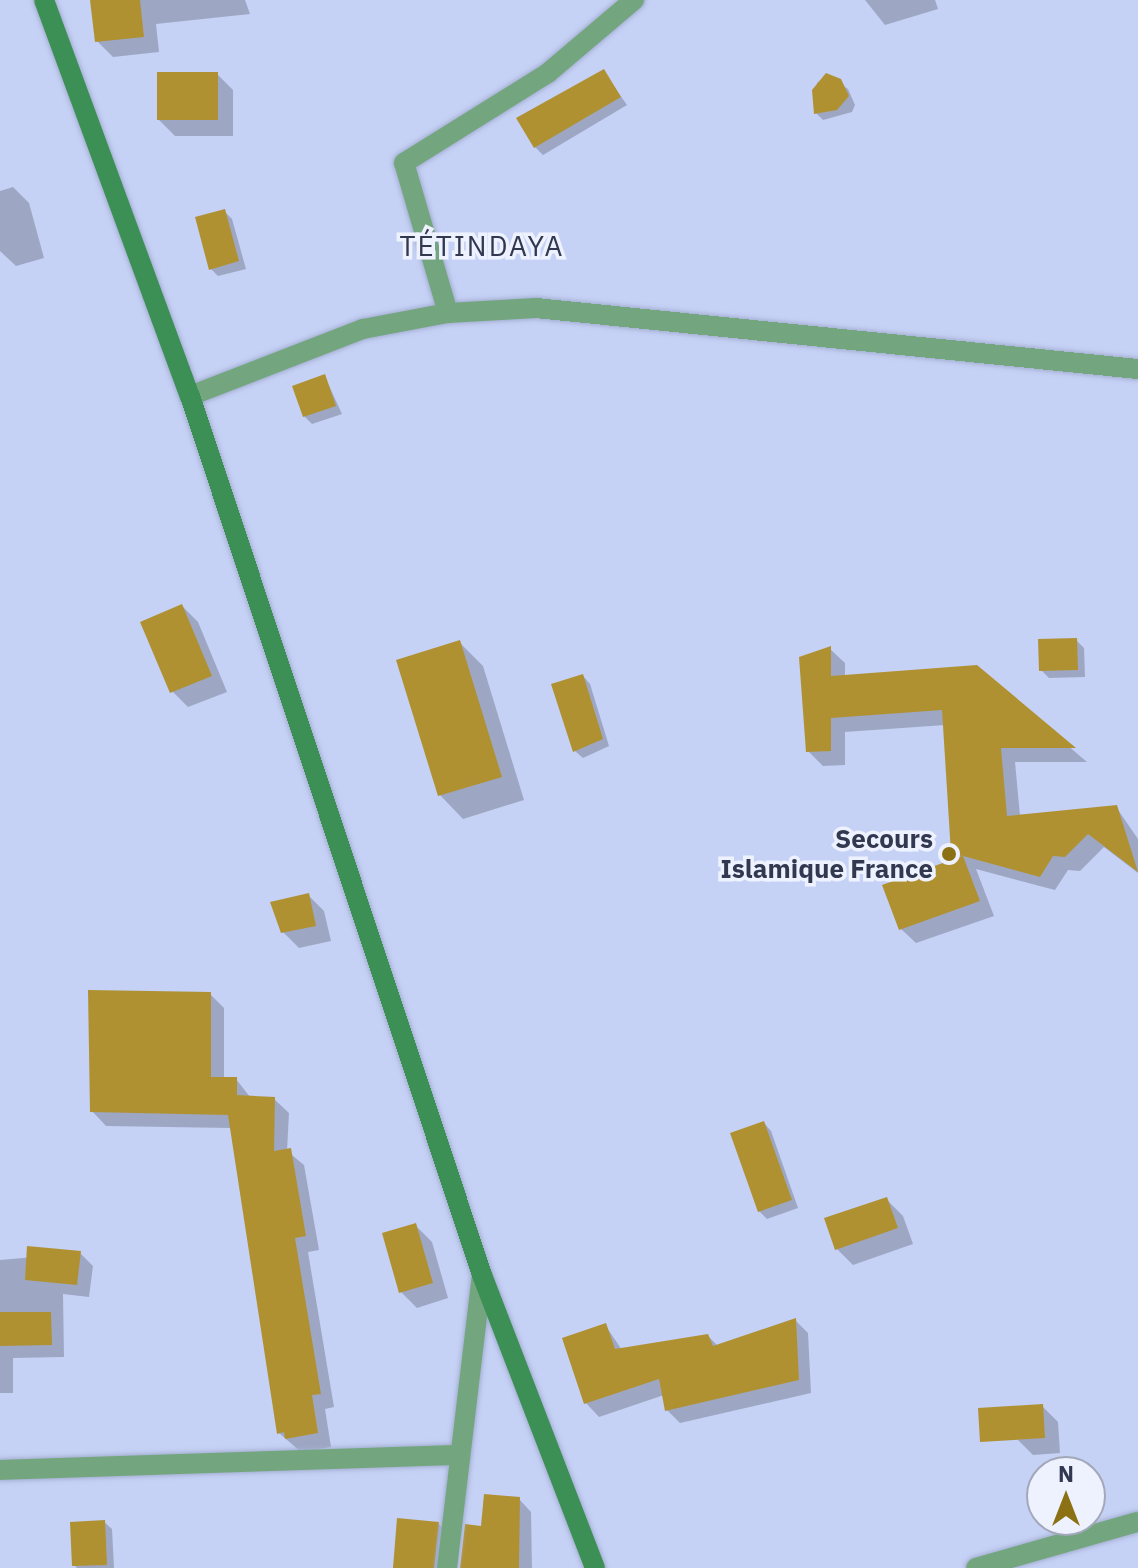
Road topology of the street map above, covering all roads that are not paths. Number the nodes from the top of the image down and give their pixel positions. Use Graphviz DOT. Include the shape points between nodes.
graph roads {
  1 [pos="44,0"];
  2 [pos="634,0"];
  3 [pos="448,313"];
  4 [pos="1138,369"];
  5 [pos="190,396"];
  6 [pos="482,1275"];
  7 [pos="460,1455"];
  8 [pos="0,1470"];
  9 [pos="1138,1522"];
  10 [pos="447,1568"];
  11 [pos="595,1568"];
  12 [pos="976,1568"];
  1 -- 5 [label="main road"];
  2 -- 3 [label="street" via="548,73 404,163"];
  3 -- 4 [label="street" via="536,308"];
  3 -- 5 [label="street" via="363,329"];
  5 -- 6 [label="main road"];
  6 -- 7 [label="street"];
  6 -- 11 [label="main road"];
  7 -- 8 [label="street"];
  7 -- 10 [label="street"];
  9 -- 12 [label="street"];
}
